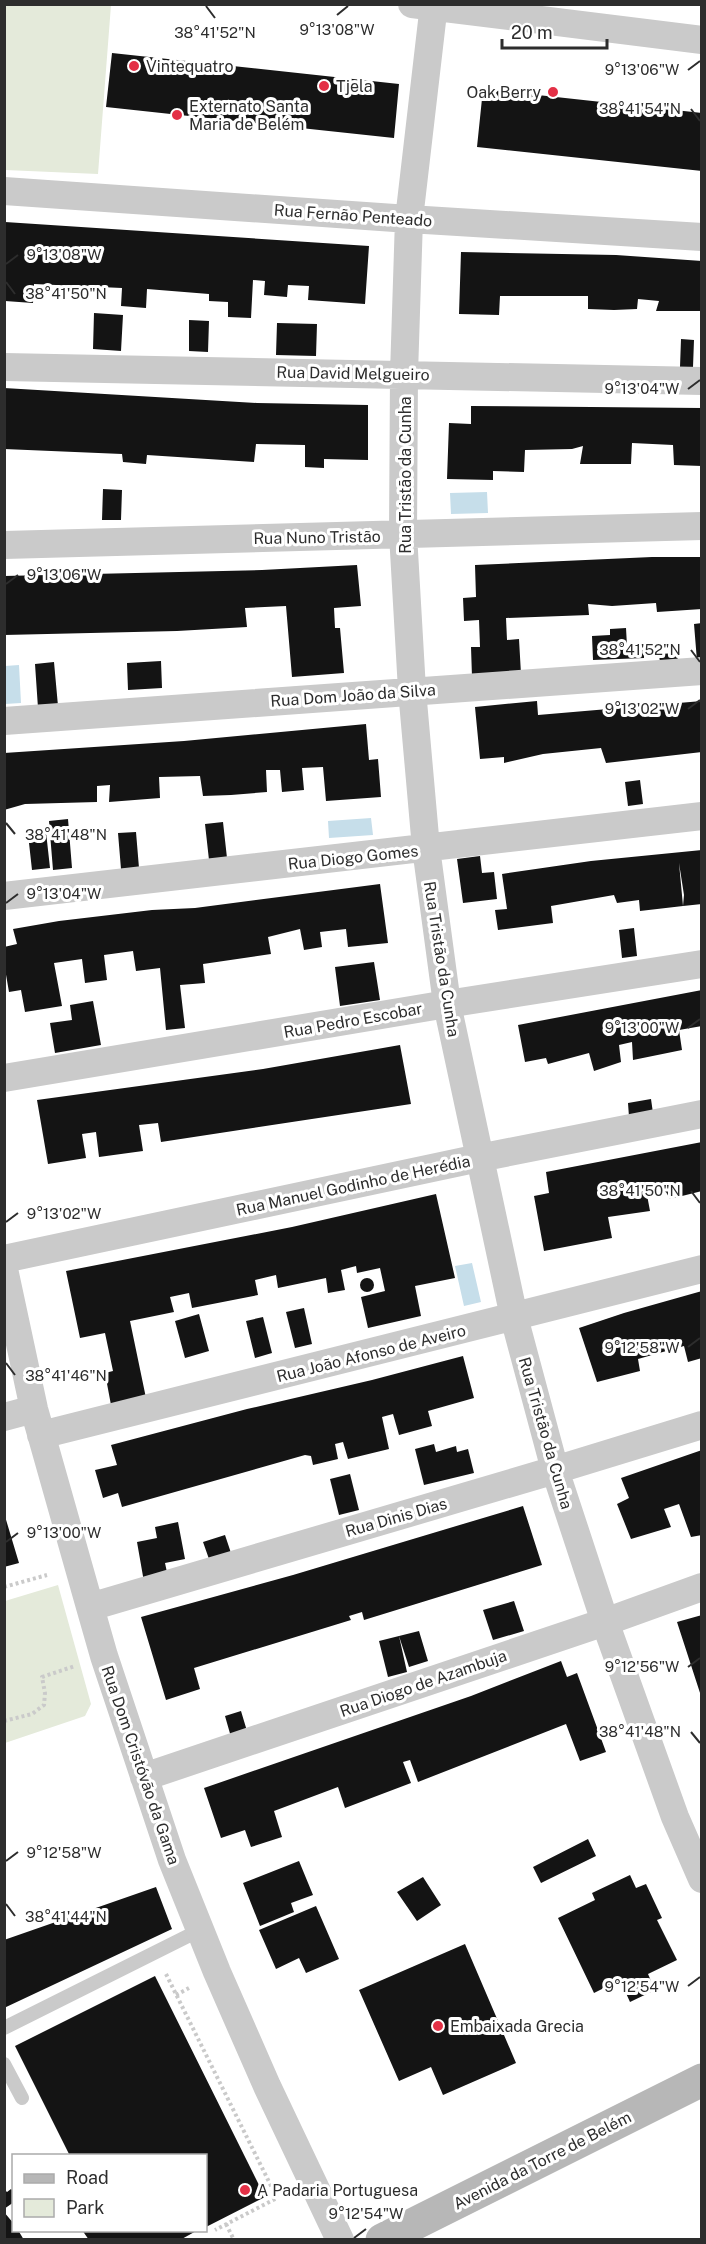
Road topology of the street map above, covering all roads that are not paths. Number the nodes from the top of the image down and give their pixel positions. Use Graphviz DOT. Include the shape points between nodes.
graph roads {
  1 [pos="426,5"];
  2 [pos="702,40"];
  3 [pos="4,190"];
  4 [pos="410,219"];
  5 [pos="702,237"];
  6 [pos="4,367"];
  7 [pos="405,374"];
  8 [pos="702,381"];
  9 [pos="702,526"];
  10 [pos="403,534"];
  11 [pos="4,545"];
  12 [pos="702,670"];
  13 [pos="412,690"];
  14 [pos="4,721"];
  15 [pos="702,816"];
  16 [pos="426,848"];
  17 [pos="4,896"];
  18 [pos="702,964"];
  19 [pos="447,1004"];
  20 [pos="4,1078"];
  21 [pos="702,1114"];
  22 [pos="479,1158"];
  23 [pos="4,1259"];
  24 [pos="4,1269"];
  25 [pos="702,1269"];
  26 [pos="513,1317"];
  27 [pos="4,1417"];
  28 [pos="37,1422"];
  29 [pos="702,1425"];
  30 [pos="555,1470"];
  31 [pos="702,1587"];
  32 [pos="90,1607"];
  33 [pos="605,1622"];
  34 [pos="144,1777"];
  35 [pos="702,1879"];
  36 [pos="200,1930"];
  37 [pos="4,2028"];
  38 [pos="4,2064"];
  39 [pos="702,2080"];
  40 [pos="22,2098"];
  41 [pos="340,2240"];
  42 [pos="382,2240"];
  1 -- 2 [label="street"];
  1 -- 4 [label="street, Rua Tristão da Cunha"];
  3 -- 4 [label="street, Rua Fernão Penteado"];
  4 -- 5 [label="street, Rua Fernão Penteado"];
  4 -- 7 [label="street, Rua Tristão da Cunha"];
  6 -- 7 [label="street, Rua David Melgueiro"];
  7 -- 8 [label="street, Rua David Melgueiro"];
  7 -- 10 [label="street, Rua Tristão da Cunha"];
  9 -- 10 [label="street, Rua Nuno Tristão"];
  10 -- 11 [label="street, Rua Nuno Tristão"];
  10 -- 13 [label="street, Rua Tristão da Cunha"];
  12 -- 13 [label="street, Rua Dom João da Silva"];
  13 -- 14 [label="street, Rua Dom João da Silva"];
  13 -- 16 [label="street, Rua Tristão da Cunha"];
  15 -- 16 [label="street, Rua Diogo Gomes"];
  16 -- 17 [label="street, Rua Diogo Gomes"];
  16 -- 19 [label="street, Rua Tristão da Cunha"];
  18 -- 19 [label="street, Rua Pedro Escobar"];
  19 -- 20 [label="street, Rua Pedro Escobar"];
  19 -- 22 [label="street, Rua Tristão da Cunha"];
  21 -- 22 [label="street, Rua Manuel Godinho de Herédia"];
  22 -- 23 [label="street, Rua Manuel Godinho de Herédia"];
  22 -- 26 [label="street, Rua Tristão da Cunha"];
  24 -- 28 [label="street, Rua Dom Cristóvão da Gama"];
  25 -- 26 [label="street, Rua João Afonso de Aveiro"];
  26 -- 28 [label="street, Rua João Afonso de Aveiro"];
  26 -- 30 [label="street, Rua Tristão da Cunha"];
  27 -- 28 [label="street, Rua João Afonso de Aveiro"];
  28 -- 32 [label="street, Rua Dom Cristóvão da Gama"];
  29 -- 30 [label="street, Rua Dinis Dias"];
  30 -- 32 [label="street, Rua Dinis Dias"];
  30 -- 33 [label="street, Rua Tristão da Cunha"];
  31 -- 33 [label="street, Rua Diogo de Azambuja"];
  32 -- 34 [label="street, Rua Dom Cristóvão da Gama"];
  33 -- 34 [label="street, Rua Diogo de Azambuja"];
  33 -- 35 [label="street, Rua Tristão da Cunha" via="675,1816"];
  34 -- 36 [label="street, Rua Dom Cristóvão da Gama"];
  36 -- 37 [label="lane"];
  36 -- 41 [label="street, Rua Dom Cristóvão da Gama" via="267,2086"];
  38 -- 40 [label="lane"];
  39 -- 42 [label="street, Avenida da Torre de Belém"];
}
